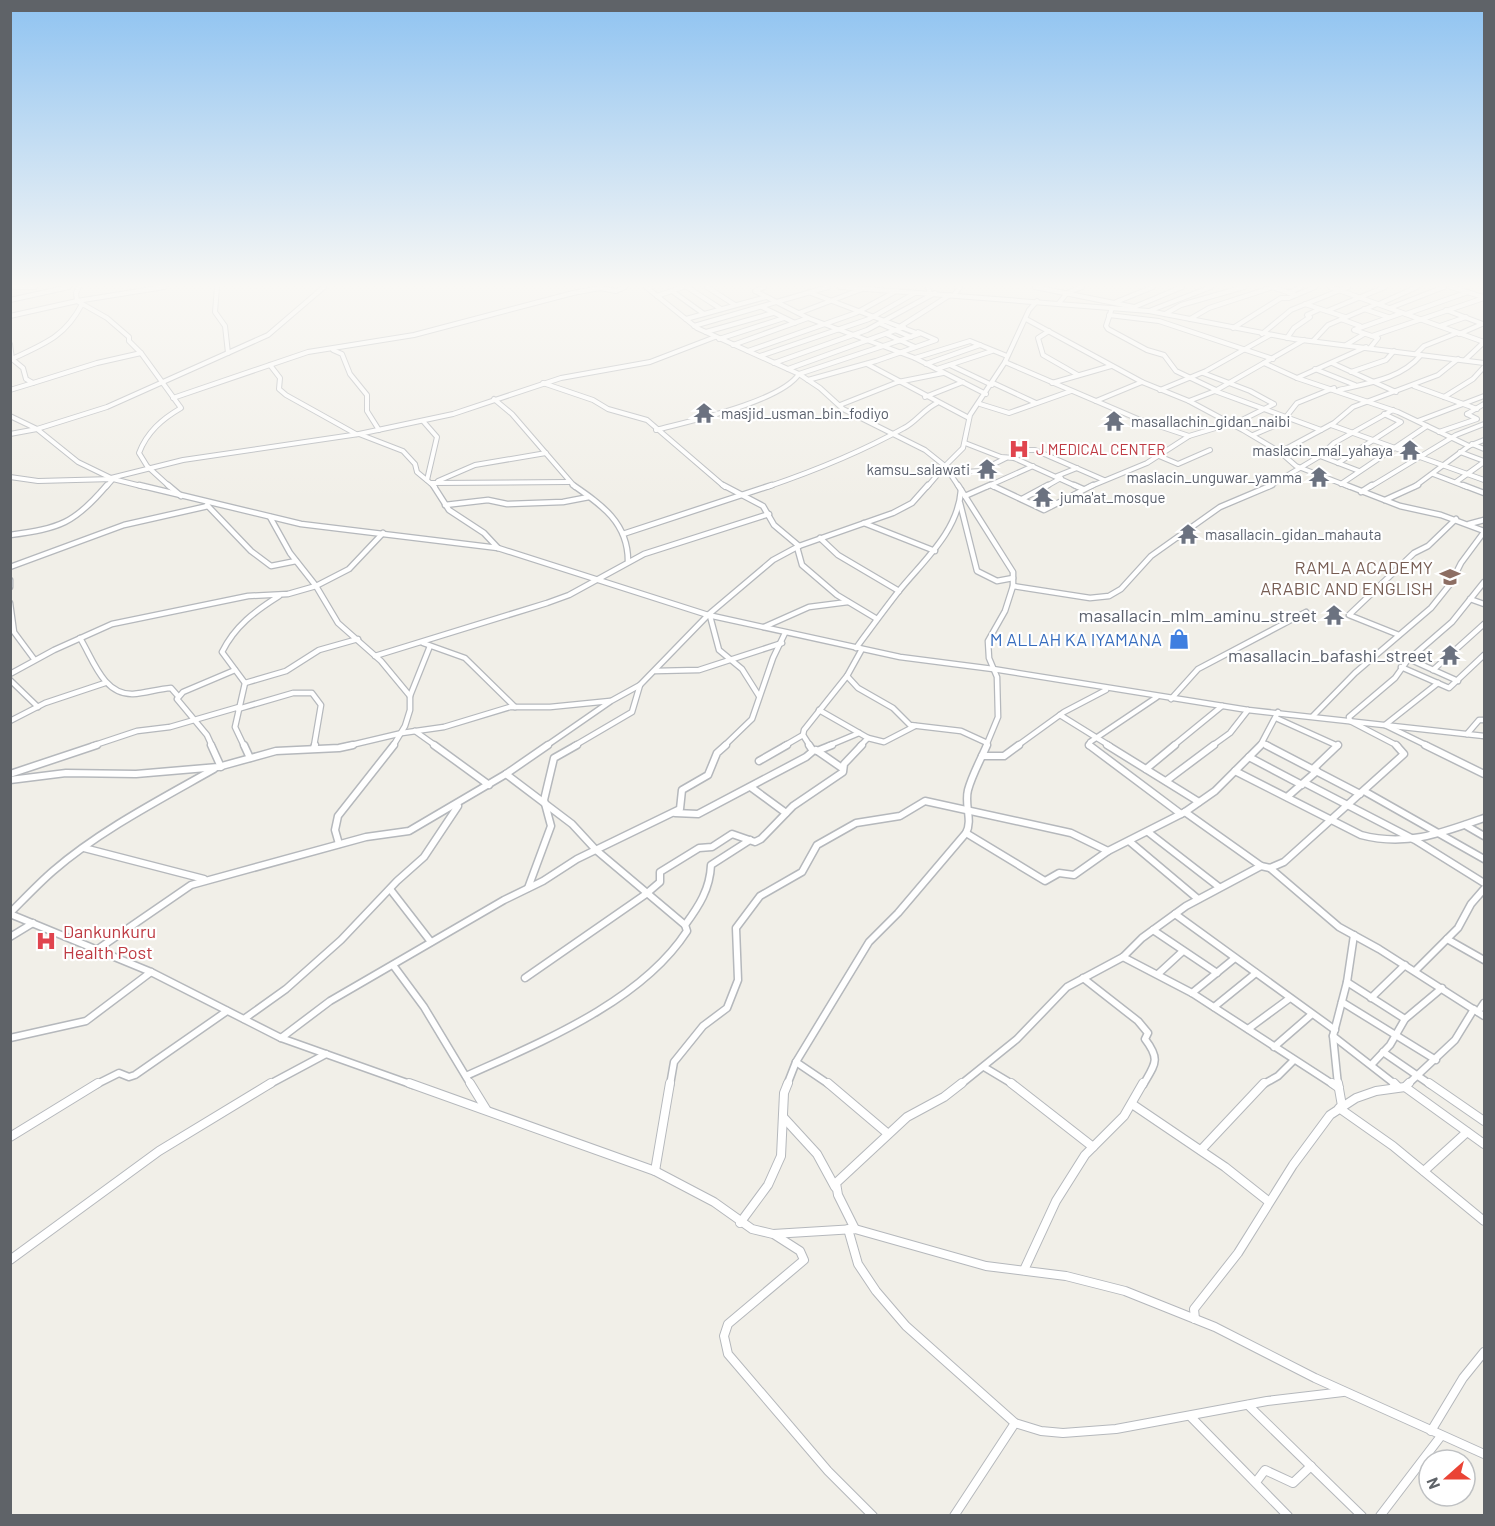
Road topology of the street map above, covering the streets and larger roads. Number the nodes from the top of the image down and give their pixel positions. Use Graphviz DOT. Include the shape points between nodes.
graph roads {
  1 [pos="118,358"];
  2 [pos="144,358"];
  3 [pos="217,358"];
  4 [pos="288,358"];
  5 [pos="344,358"];
  6 [pos="661,358"];
  7 [pos="763,358"];
  8 [pos="788,358"];
  9 [pos="805,358"];
  10 [pos="819,358"];
  11 [pos="847,358"];
  12 [pos="883,358"];
  13 [pos="915,358"];
  14 [pos="942,358"];
  15 [pos="952,358"];
  16 [pos="970,358"];
  17 [pos="1047,358"];
  18 [pos="1097,358"];
  19 [pos="1166,358"];
  20 [pos="1229,358"];
  21 [pos="1273,358"];
  22 [pos="1343,358"];
  23 [pos="1388,358"];
  24 [pos="1416,358"];
  25 [pos="1452,358"];
  26 [pos="12,359"];
  27 [pos="1006,359"];
  28 [pos="1458,359"];
  29 [pos="1465,360"];
  30 [pos="811,361"];
  31 [pos="959,362"];
  32 [pos="774,363"];
  33 [pos="1264,363"];
  34 [pos="1331,363"];
  35 [pos="270,364"];
  36 [pos="866,364"];
  37 [pos="927,364"];
  38 [pos="950,365"];
  39 [pos="1485,365"];
  40 [pos="1111,366"];
  41 [pos="788,369"];
  42 [pos="937,369"];
  43 [pos="1315,369"];
  44 [pos="1351,372"];
  45 [pos="943,373"];
  46 [pos="1203,373"];
  47 [pos="799,374"];
  48 [pos="1078,375"];
  49 [pos="1476,376"];
  50 [pos="1189,378"];
  51 [pos="1297,378"];
  52 [pos="1485,378"];
  53 [pos="808,380"];
  54 [pos="1371,381"];
  55 [pos="898,382"];
  56 [pos="963,382"];
  57 [pos="1142,382"];
  58 [pos="1227,382"];
  59 [pos="33,383"];
  60 [pos="543,383"];
  61 [pos="1052,383"];
  62 [pos="161,384"];
  63 [pos="992,384"];
  64 [pos="1355,385"];
  65 [pos="1414,386"];
  66 [pos="1334,388"];
  67 [pos="10,390"];
  68 [pos="1160,390"];
  69 [pos="1216,390"];
  70 [pos="1339,390"];
  71 [pos="1071,391"];
  72 [pos="1396,392"];
  73 [pos="986,394"];
  74 [pos="1485,396"];
  75 [pos="925,397"];
  76 [pos="1444,397"];
  77 [pos="173,398"];
  78 [pos="494,399"];
  79 [pos="1096,401"];
  80 [pos="1189,401"];
  81 [pos="1366,402"];
  82 [pos="937,403"];
  83 [pos="1036,403"];
  84 [pos="980,404"];
  85 [pos="1485,404"];
  86 [pos="840,405"];
  87 [pos="1466,405"];
  88 [pos="1264,409"];
  89 [pos="1477,409"];
  90 [pos="1393,410"];
  91 [pos="1384,414"];
  92 [pos="10,416"];
  93 [pos="969,418"];
  94 [pos="1288,418"];
  95 [pos="423,421"];
  96 [pos="1418,421"];
  97 [pos="1232,423"];
  98 [pos="1485,424"];
  99 [pos="1331,425"];
  100 [pos="1427,426"];
  101 [pos="37,429"];
  102 [pos="379,430"];
  103 [pos="656,430"];
  104 [pos="1322,430"];
  105 [pos="1352,432"];
  106 [pos="1438,432"];
  107 [pos="10,434"];
  108 [pos="357,434"];
  109 [pos="892,435"];
  110 [pos="1252,435"];
  111 [pos="1189,436"];
  112 [pos="1451,438"];
  113 [pos="1371,439"];
  114 [pos="1485,440"];
  115 [pos="965,443"];
  116 [pos="1470,445"];
  117 [pos="1394,448"];
  118 [pos="1485,449"];
  119 [pos="1210,450"];
  120 [pos="1281,452"];
  121 [pos="1460,452"];
  122 [pos="546,453"];
  123 [pos="1159,456"];
  124 [pos="1320,456"];
  125 [pos="1007,457"];
  126 [pos="1014,458"];
  127 [pos="1422,458"];
  128 [pos="1485,461"];
  129 [pos="1338,463"];
  130 [pos="1444,465"];
  131 [pos="945,466"];
  132 [pos="1033,466"];
  133 [pos="147,468"];
  134 [pos="1077,468"];
  135 [pos="1301,468"];
  136 [pos="1359,471"];
  137 [pos="951,473"];
  138 [pos="1433,474"];
  139 [pos="1468,474"];
  140 [pos="10,477"];
  141 [pos="1059,477"];
  142 [pos="112,478"];
  143 [pos="1104,480"];
  144 [pos="1485,480"];
  145 [pos="431,482"];
  146 [pos="569,482"];
  147 [pos="1456,482"];
  148 [pos="1341,484"];
  149 [pos="991,485"];
  150 [pos="961,487"];
  151 [pos="1083,489"];
  152 [pos="1361,492"];
  153 [pos="740,495"];
  154 [pos="965,496"];
  155 [pos="1484,496"];
  156 [pos="589,497"];
  157 [pos="182,498"];
  158 [pos="1022,500"];
  159 [pos="1385,500"];
  160 [pos="960,503"];
  161 [pos="207,505"];
  162 [pos="445,505"];
  163 [pos="769,514"];
  164 [pos="270,517"];
  165 [pos="1456,519"];
  166 [pos="1485,520"];
  167 [pos="864,523"];
  168 [pos="1468,524"];
  169 [pos="1485,532"];
  170 [pos="383,533"];
  171 [pos="623,534"];
  172 [pos="10,536"];
  173 [pos="820,538"];
  174 [pos="798,547"];
  175 [pos="498,548"];
  176 [pos="935,551"];
  177 [pos="296,561"];
  178 [pos="628,561"];
  179 [pos="10,567"];
  180 [pos="1013,578"];
  181 [pos="10,580"];
  182 [pos="598,580"];
  183 [pos="1485,582"];
  184 [pos="316,586"];
  185 [pos="1013,586"];
  186 [pos="10,587"];
  187 [pos="898,591"];
  188 [pos="280,595"];
  189 [pos="1470,599"];
  190 [pos="849,602"];
  191 [pos="10,603"];
  192 [pos="1485,604"];
  193 [pos="1306,612"];
  194 [pos="709,616"];
  195 [pos="877,619"];
  196 [pos="1485,624"];
  197 [pos="11,627"];
  198 [pos="764,627"];
  199 [pos="785,633"];
  200 [pos="1400,635"];
  201 [pos="80,638"];
  202 [pos="358,639"];
  203 [pos="422,643"];
  204 [pos="782,643"];
  205 [pos="430,646"];
  206 [pos="859,649"];
  207 [pos="375,656"];
  208 [pos="1485,656"];
  209 [pos="34,659"];
  210 [pos="1409,659"];
  211 [pos="730,660"];
  212 [pos="1401,667"];
  213 [pos="993,669"];
  214 [pos="235,670"];
  215 [pos="1433,670"];
  216 [pos="655,671"];
  217 [pos="10,674"];
  218 [pos="847,676"];
  219 [pos="10,680"];
  220 [pos="1458,681"];
  221 [pos="244,682"];
  222 [pos="105,683"];
  223 [pos="1438,684"];
  224 [pos="640,685"];
  225 [pos="1108,689"];
  226 [pos="178,696"];
  227 [pos="410,696"];
  228 [pos="759,696"];
  229 [pos="1157,697"];
  230 [pos="1171,699"];
  231 [pos="611,701"];
  232 [pos="38,706"];
  233 [pos="1222,706"];
  234 [pos="515,707"];
  235 [pos="238,708"];
  236 [pos="819,710"];
  237 [pos="1248,710"];
  238 [pos="1060,715"];
  239 [pos="1277,715"];
  240 [pos="1313,716"];
  241 [pos="1485,720"];
  242 [pos="10,721"];
  243 [pos="195,721"];
  244 [pos="1350,721"];
  245 [pos="1385,725"];
  246 [pos="915,726"];
  247 [pos="415,731"];
  248 [pos="402,733"];
  249 [pos="859,733"];
  250 [pos="1467,734"];
  251 [pos="803,735"];
  252 [pos="1485,736"];
  253 [pos="868,738"];
  254 [pos="1098,738"];
  255 [pos="985,742"];
  256 [pos="1263,743"];
  257 [pos="314,748"];
  258 [pos="815,750"];
  259 [pos="982,756"];
  260 [pos="1249,757"];
  261 [pos="250,758"];
  262 [pos="759,761"];
  263 [pos="220,767"];
  264 [pos="842,768"];
  265 [pos="1146,769"];
  266 [pos="1315,770"];
  267 [pos="1235,771"];
  268 [pos="10,774"];
  269 [pos="506,774"];
  270 [pos="1485,774"];
  271 [pos="10,780"];
  272 [pos="1166,781"];
  273 [pos="1304,784"];
  274 [pos="489,785"];
  275 [pos="752,788"];
  276 [pos="1362,792"];
  277 [pos="1287,797"];
  278 [pos="544,800"];
  279 [pos="1199,802"];
  280 [pos="459,804"];
  281 [pos="1348,806"];
  282 [pos="966,808"];
  283 [pos="675,813"];
  284 [pos="786,813"];
  285 [pos="1183,813"];
  286 [pos="1485,818"];
  287 [pos="1332,820"];
  288 [pos="1465,825"];
  289 [pos="1149,832"];
  290 [pos="966,833"];
  291 [pos="1441,833"];
  292 [pos="1485,836"];
  293 [pos="750,840"];
  294 [pos="1415,840"];
  295 [pos="1129,841"];
  296 [pos="339,844"];
  297 [pos="84,848"];
  298 [pos="596,850"];
  299 [pos="1108,851"];
  300 [pos="1485,859"];
  301 [pos="1261,866"];
  302 [pos="1270,868"];
  303 [pos="206,880"];
  304 [pos="1485,883"];
  305 [pos="1219,887"];
  306 [pos="528,888"];
  307 [pos="1485,888"];
  308 [pos="390,889"];
  309 [pos="646,894"];
  310 [pos="1198,899"];
  311 [pos="10,913"];
  312 [pos="1174,914"];
  313 [pos="33,923"];
  314 [pos="685,925"];
  315 [pos="1153,930"];
  316 [pos="1354,935"];
  317 [pos="10,937"];
  318 [pos="1447,939"];
  319 [pos="431,942"];
  320 [pos="98,949"];
  321 [pos="1183,951"];
  322 [pos="1124,957"];
  323 [pos="1235,958"];
  324 [pos="1485,960"];
  325 [pos="393,965"];
  326 [pos="1405,965"];
  327 [pos="1415,971"];
  328 [pos="151,972"];
  329 [pos="1216,973"];
  330 [pos="1256,973"];
  331 [pos="1158,974"];
  332 [pos="525,978"];
  333 [pos="1083,978"];
  334 [pos="1347,982"];
  335 [pos="1442,988"];
  336 [pos="1192,993"];
  337 [pos="1290,998"];
  338 [pos="1371,998"];
  339 [pos="1342,1002"];
  340 [pos="1485,1003"];
  341 [pos="1214,1008"];
  342 [pos="227,1011"];
  343 [pos="1479,1012"];
  344 [pos="1312,1014"];
  345 [pos="244,1019"];
  346 [pos="1405,1019"];
  347 [pos="1248,1029"];
  348 [pos="1334,1033"];
  349 [pos="1395,1034"];
  350 [pos="10,1038"];
  351 [pos="281,1038"];
  352 [pos="1274,1047"];
  353 [pos="1383,1052"];
  354 [pos="326,1054"];
  355 [pos="1294,1060"];
  356 [pos="1436,1060"];
  357 [pos="795,1062"];
  358 [pos="1372,1064"];
  359 [pos="984,1067"];
  360 [pos="466,1076"];
  361 [pos="1420,1076"];
  362 [pos="1401,1086"];
  363 [pos="1338,1089"];
  364 [pos="1132,1104"];
  365 [pos="1340,1107"];
  366 [pos="486,1109"];
  367 [pos="784,1118"];
  368 [pos="1485,1121"];
  369 [pos="1467,1132"];
  370 [pos="887,1133"];
  371 [pos="10,1137"];
  372 [pos="1485,1144"];
  373 [pos="1093,1147"];
  374 [pos="1202,1150"];
  375 [pos="655,1171"];
  376 [pos="1424,1171"];
  377 [pos="835,1187"];
  378 [pos="1268,1202"];
  379 [pos="1485,1221"];
  380 [pos="740,1223"];
  381 [pos="852,1229"];
  382 [pos="773,1234"];
  383 [pos="10,1260"];
  384 [pos="1024,1270"];
  385 [pos="1195,1319"];
  386 [pos="1485,1352"];
  387 [pos="1345,1392"];
  388 [pos="1248,1405"];
  389 [pos="1190,1416"];
  390 [pos="1016,1423"];
  391 [pos="1431,1431"];
  392 [pos="1441,1436"];
  393 [pos="1485,1454"];
  394 [pos="1311,1466"];
  395 [pos="1256,1482"];
  396 [pos="873,1515"];
  397 [pos="954,1515"];
  398 [pos="1288,1515"];
  399 [pos="1362,1515"];
  400 [pos="1380,1515"];
  1 -- 59 [label="street"];
  2 -- 62 [label="street"];
  3 -- 62 [label="street"];
  4 -- 35 [label="street"];
  5 -- 102 [label="street" via="350,374 367,395 367,411"];
  6 -- 60 [label="street"];
  7 -- 32 [label="street"];
  8 -- 32 [label="street"];
  9 -- 30 [label="street"];
  10 -- 30 [label="street"];
  11 -- 47 [label="street"];
  12 -- 36 [label="street"];
  13 -- 37 [label="street"];
  14 -- 37 [label="street"];
  15 -- 31 [label="street"];
  16 -- 31 [label="street"];
  17 -- 48 [label="street"];
  18 -- 40 [label="street"];
  19 -- 50 [label="street" via="1171,367"];
  20 -- 46 [label="street"];
  21 -- 33 [label="street"];
  22 -- 34 [label="street"];
  23 -- 44 [label="street"];
  24 -- 54 [label="street" via="1411,367"];
  25 -- 28 [label="street"];
  26 -- 59 [label="street"];
  27 -- 61 [label="street"];
  27 -- 63 [label="street"];
  28 -- 29 [label="street"];
  28 -- 65 [label="street" via="1438,375"];
  29 -- 39 [label="street"];
  30 -- 41 [label="street"];
  31 -- 38 [label="street"];
  32 -- 41 [label="street"];
  33 -- 51 [label="street"];
  33 -- 58 [label="street"];
  34 -- 43 [label="street"];
  34 -- 44 [label="street"];
  35 -- 77 [label="street"];
  35 -- 108 [label="street" via="280,378 279,388 286,395"];
  36 -- 53 [label="street"];
  36 -- 55 [label="street"];
  37 -- 42 [label="street"];
  38 -- 42 [label="street"];
  38 -- 63 [label="street"];
  39 -- 49 [label="street"];
  40 -- 48 [label="street"];
  40 -- 57 [label="street"];
  41 -- 47 [label="street"];
  42 -- 45 [label="street"];
  43 -- 51 [label="street"];
  43 -- 64 [label="street"];
  44 -- 54 [label="street"];
  45 -- 55 [label="street"];
  45 -- 56 [label="street"];
  46 -- 50 [label="street"];
  46 -- 58 [label="street"];
  47 -- 53 [label="street"];
  47 -- 103 [label="street" via="792,384 769,394"];
  48 -- 61 [label="street"];
  49 -- 52 [label="street"];
  49 -- 76 [label="street"];
  50 -- 68 [label="street"];
  50 -- 69 [label="street"];
  51 -- 66 [label="street"];
  53 -- 86 [label="street"];
  54 -- 64 [label="street"];
  54 -- 72 [label="street"];
  55 -- 75 [label="street"];
  55 -- 86 [label="street"];
  56 -- 73 [label="street"];
  56 -- 75 [label="street"];
  57 -- 68 [label="street"];
  57 -- 79 [label="street"];
  58 -- 69 [label="street"];
  58 -- 88 [label="street" via="1274,403"];
  59 -- 67 [label="street"];
  60 -- 78 [label="street"];
  60 -- 103 [label="street" via="647,420"];
  61 -- 71 [label="street"];
  62 -- 77 [label="street"];
  62 -- 101 [label="street"];
  63 -- 73 [label="street"];
  63 -- 83 [label="street"];
  64 -- 70 [label="street"];
  65 -- 72 [label="street"];
  65 -- 76 [label="street"];
  66 -- 70 [label="street"];
  66 -- 94 [label="street" via="1297,403"];
  68 -- 80 [label="street"];
  69 -- 80 [label="street"];
  69 -- 88 [label="street"];
  70 -- 81 [label="street"];
  71 -- 79 [label="street"];
  71 -- 83 [label="street"];
  72 -- 81 [label="street"];
  73 -- 84 [label="street"];
  74 -- 87 [label="street"];
  75 -- 82 [label="street"];
  76 -- 87 [label="street"];
  77 -- 133 [label="street" via="181,409 162,419 140,447 140,457"];
  78 -- 95 [label="street"];
  78 -- 122 [label="street"];
  79 -- 111 [label="street"];
  80 -- 97 [label="street"];
  81 -- 90 [label="street"];
  81 -- 99 [label="street" via="1348,409"];
  82 -- 93 [label="street"];
  82 -- 109 [label="street"];
  83 -- 84 [label="street" via="1009,413"];
  84 -- 93 [label="street"];
  85 -- 89 [label="street"];
  86 -- 109 [label="street"];
  87 -- 89 [label="street"];
  87 -- 96 [label="street"];
  88 -- 94 [label="street"];
  88 -- 97 [label="street"];
  89 -- 106 [label="street" via="1467,414 1477,419"];
  90 -- 91 [label="street"];
  90 -- 96 [label="street"];
  91 -- 105 [label="street"];
  91 -- 113 [label="street" via="1401,422"];
  92 -- 101 [label="street"];
  93 -- 115 [label="street"];
  94 -- 104 [label="street"];
  94 -- 110 [label="street"];
  95 -- 102 [label="street"];
  95 -- 145 [label="street" via="437,437"];
  96 -- 100 [label="street"];
  97 -- 110 [label="street"];
  97 -- 111 [label="street"];
  98 -- 112 [label="street"];
  99 -- 104 [label="street"];
  99 -- 105 [label="street"];
  100 -- 106 [label="street"];
  100 -- 117 [label="street"];
  101 -- 107 [label="street"];
  101 -- 142 [label="street" via="78,462"];
  102 -- 108 [label="street"];
  103 -- 153 [label="street"];
  104 -- 120 [label="street"];
  105 -- 113 [label="street"];
  105 -- 124 [label="street"];
  106 -- 112 [label="street"];
  108 -- 133 [label="street"];
  108 -- 145 [label="street" via="408,454 415,461 417,472"];
  109 -- 131 [label="street" via="925,450"];
  109 -- 153 [label="street" via="809,473"];
  110 -- 120 [label="street"];
  111 -- 123 [label="street"];
  112 -- 116 [label="street"];
  112 -- 127 [label="street"];
  113 -- 117 [label="street"];
  113 -- 129 [label="street"];
  114 -- 116 [label="street"];
  115 -- 125 [label="street"];
  115 -- 131 [label="street"];
  116 -- 118 [label="street"];
  116 -- 121 [label="street"];
  117 -- 127 [label="street"];
  117 -- 136 [label="street"];
  119 -- 123 [label="street" via="1178,464"];
  120 -- 135 [label="street"];
  121 -- 128 [label="street"];
  121 -- 130 [label="street"];
  122 -- 145 [label="street" via="475,465"];
  122 -- 146 [label="street"];
  123 -- 143 [label="street"];
  124 -- 129 [label="street"];
  124 -- 135 [label="street"];
  125 -- 126 [label="street"];
  125 -- 137 [label="street" via="980,471"];
  126 -- 132 [label="street"];
  126 -- 134 [label="street" via="1035,450"];
  127 -- 130 [label="street"];
  127 -- 152 [label="street"];
  128 -- 139 [label="street"];
  129 -- 136 [label="street"];
  130 -- 138 [label="street"];
  130 -- 139 [label="street"];
  131 -- 137 [label="street"];
  131 -- 167 [label="street" via="912,503"];
  132 -- 141 [label="street"];
  132 -- 149 [label="street"];
  133 -- 142 [label="street"];
  133 -- 157 [label="street"];
  134 -- 141 [label="street"];
  134 -- 143 [label="street"];
  135 -- 148 [label="street"];
  135 -- 185 [label="street" via="1220,507 1151,556 1121,589 1109,596 1090,598"];
  136 -- 148 [label="street"];
  137 -- 150 [label="street"];
  138 -- 147 [label="street"];
  138 -- 159 [label="street"];
  139 -- 144 [label="street"];
  139 -- 147 [label="street"];
  140 -- 142 [label="street" via="38,482"];
  141 -- 151 [label="street"];
  141 -- 158 [label="street"];
  142 -- 157 [label="street"];
  142 -- 172 [label="street" via="75,517 49,529"];
  143 -- 151 [label="street"];
  145 -- 146 [label="street"];
  145 -- 162 [label="street"];
  146 -- 156 [label="street"];
  147 -- 155 [label="street"];
  148 -- 152 [label="street"];
  149 -- 154 [label="street"];
  149 -- 158 [label="street"];
  150 -- 154 [label="street"];
  150 -- 160 [label="street"];
  151 -- 158 [label="street" via="1044,510"];
  152 -- 159 [label="street"];
  153 -- 163 [label="street" via="760,503"];
  153 -- 171 [label="street"];
  154 -- 180 [label="street" via="999,547"];
  156 -- 162 [label="street" via="563,502 507,504 488,500"];
  156 -- 171 [label="street" via="608,509"];
  157 -- 161 [label="street"];
  159 -- 165 [label="street"];
  160 -- 176 [label="street"];
  160 -- 180 [label="street" via="976,571 992,580"];
  161 -- 164 [label="street"];
  161 -- 177 [label="street" via="271,566"];
  161 -- 179 [label="street" via="124,525"];
  162 -- 175 [label="street"];
  163 -- 174 [label="street" via="774,525"];
  163 -- 178 [label="street" via="707,531"];
  164 -- 170 [label="street"];
  164 -- 177 [label="street"];
  165 -- 168 [label="street"];
  165 -- 200 [label="street" via="1349,615"];
  166 -- 168 [label="street"];
  167 -- 173 [label="street"];
  167 -- 176 [label="street"];
  168 -- 169 [label="street"];
  169 -- 200 [label="street" via="1461,562 1451,584"];
  170 -- 175 [label="street"];
  170 -- 184 [label="street" via="349,570"];
  171 -- 178 [label="street" via="628,543"];
  173 -- 174 [label="street"];
  173 -- 187 [label="street" via="838,555"];
  174 -- 190 [label="street" via="802,566"];
  174 -- 194 [label="street" via="773,560"];
  175 -- 182 [label="street"];
  176 -- 187 [label="street"];
  177 -- 184 [label="street"];
  178 -- 182 [label="street"];
  180 -- 185 [label="street"];
  181 -- 186 [label="street"];
  182 -- 194 [label="street"];
  182 -- 203 [label="street" via="547,603"];
  183 -- 189 [label="street"];
  184 -- 188 [label="street"];
  184 -- 202 [label="street" via="338,623"];
  185 -- 213 [label="street" via="1005,611 988,641"];
  187 -- 195 [label="street"];
  188 -- 201 [label="street" via="248,596 112,624"];
  188 -- 214 [label="street" via="252,613 232,635 222,652"];
  189 -- 192 [label="street"];
  189 -- 210 [label="street" via="1452,622"];
  190 -- 195 [label="street"];
  190 -- 198 [label="street" via="803,609"];
  191 -- 197 [label="street"];
  193 -- 230 [label="street" via="1198,669"];
  194 -- 198 [label="street"];
  194 -- 211 [label="street" via="718,650"];
  194 -- 216 [label="street"];
  195 -- 206 [label="street"];
  196 -- 215 [label="street"];
  197 -- 209 [label="street"];
  198 -- 199 [label="street"];
  199 -- 204 [label="street"];
  199 -- 206 [label="street"];
  200 -- 240 [label="street"];
  201 -- 209 [label="street"];
  201 -- 222 [label="street"];
  202 -- 207 [label="street"];
  202 -- 221 [label="street" via="319,650 280,673"];
  203 -- 205 [label="street"];
  203 -- 207 [label="street"];
  204 -- 211 [label="street"];
  204 -- 228 [label="street" via="772,658"];
  205 -- 227 [label="street"];
  205 -- 234 [label="street" via="465,658"];
  206 -- 213 [label="street"];
  206 -- 218 [label="street"];
  207 -- 227 [label="street"];
  208 -- 220 [label="street"];
  209 -- 217 [label="street"];
  210 -- 212 [label="street"];
  210 -- 215 [label="street"];
  211 -- 216 [label="street" via="699,670"];
  211 -- 228 [label="street" via="742,669"];
  212 -- 223 [label="street"];
  212 -- 244 [label="street" via="1398,675 1349,717"];
  213 -- 225 [label="street"];
  213 -- 255 [label="street" via="997,677 998,717"];
  214 -- 221 [label="street"];
  214 -- 226 [label="street"];
  215 -- 220 [label="street"];
  216 -- 224 [label="street"];
  218 -- 236 [label="street"];
  218 -- 246 [label="street" via="858,688"];
  219 -- 232 [label="street"];
  220 -- 223 [label="street" via="1449,688"];
  221 -- 235 [label="street"];
  222 -- 226 [label="street" via="124,694 171,688"];
  222 -- 232 [label="street"];
  223 -- 245 [label="street"];
  224 -- 231 [label="street"];
  224 -- 278 [label="street" via="632,712 554,758"];
  225 -- 229 [label="street"];
  225 -- 238 [label="street"];
  226 -- 243 [label="street" via="178,702"];
  227 -- 248 [label="street" via="411,707"];
  228 -- 283 [label="street" via="752,719 717,753 708,775 682,790 682,804"];
  229 -- 230 [label="street"];
  229 -- 254 [label="street"];
  230 -- 233 [label="street"];
  231 -- 234 [label="street"];
  231 -- 269 [label="street"];
  232 -- 242 [label="street"];
  233 -- 237 [label="street"];
  233 -- 265 [label="street"];
  234 -- 247 [label="street"];
  235 -- 243 [label="street"];
  235 -- 257 [label="street" via="261,705 296,691 312,693 321,705"];
  235 -- 261 [label="street" via="235,727"];
  236 -- 249 [label="street"];
  236 -- 251 [label="street"];
  237 -- 239 [label="street"];
  237 -- 272 [label="street" via="1230,733"];
  238 -- 254 [label="street"];
  238 -- 259 [label="street" via="1004,756"];
  239 -- 240 [label="street"];
  239 -- 256 [label="street"];
  239 -- 266 [label="street" via="1340,746"];
  240 -- 244 [label="street"];
  241 -- 250 [label="street" via="1479,720"];
  243 -- 263 [label="street" via="207,735"];
  243 -- 268 [label="street" via="138,732"];
  244 -- 245 [label="street"];
  244 -- 276 [label="street" via="1405,752"];
  245 -- 250 [label="street"];
  245 -- 270 [label="street"];
  246 -- 253 [label="street" via="884,742"];
  246 -- 255 [label="street" via="961,731"];
  247 -- 248 [label="street"];
  247 -- 274 [label="street"];
  248 -- 257 [label="street" via="339,748"];
  248 -- 296 [label="street" via="338,816 335,830"];
  249 -- 253 [label="street"];
  249 -- 258 [label="street"];
  250 -- 252 [label="street"];
  251 -- 258 [label="street"];
  251 -- 262 [label="street"];
  253 -- 264 [label="street"];
  254 -- 265 [label="street"];
  254 -- 285 [label="street" via="1090,742 1092,750"];
  255 -- 259 [label="street"];
  256 -- 260 [label="street"];
  256 -- 266 [label="street"];
  257 -- 261 [label="street"];
  258 -- 264 [label="street"];
  258 -- 275 [label="street"];
  259 -- 282 [label="street" via="968,790"];
  260 -- 267 [label="street"];
  260 -- 273 [label="street"];
  261 -- 263 [label="street"];
  263 -- 271 [label="street" via="136,774 66,773"];
  263 -- 297 [label="street" via="162,798"];
  264 -- 284 [label="street" via="843,772"];
  265 -- 272 [label="street"];
  266 -- 273 [label="street"];
  266 -- 276 [label="street"];
  267 -- 277 [label="street"];
  267 -- 279 [label="street"];
  269 -- 274 [label="street"];
  269 -- 278 [label="street"];
  272 -- 279 [label="street"];
  273 -- 277 [label="street"];
  273 -- 281 [label="street"];
  274 -- 280 [label="street"];
  275 -- 283 [label="street" via="698,814"];
  275 -- 284 [label="street"];
  276 -- 281 [label="street"];
  276 -- 291 [label="street"];
  277 -- 287 [label="street"];
  278 -- 298 [label="street"];
  278 -- 306 [label="street" via="552,826"];
  279 -- 285 [label="street"];
  280 -- 296 [label="street" via="409,831"];
  280 -- 308 [label="street" via="440,837"];
  281 -- 287 [label="street"];
  281 -- 294 [label="street"];
  282 -- 290 [label="street" via="970,825"];
  282 -- 299 [label="street" via="1071,833"];
  282 -- 375 [label="street" via="925,801 900,816 856,823 817,844 802,872 760,896 736,928 738,980 727,1008 703,1026 674,1062"];
  283 -- 298 [label="street"];
  284 -- 293 [label="street" via="760,839"];
  285 -- 289 [label="street"];
  285 -- 301 [label="street"];
  286 -- 288 [label="street"];
  287 -- 294 [label="street" via="1380,842"];
  287 -- 302 [label="street" via="1284,862"];
  288 -- 291 [label="street"];
  288 -- 292 [label="street"];
  289 -- 295 [label="street"];
  289 -- 305 [label="street"];
  290 -- 299 [label="street" via="1045,881 1059,873 1077,874"];
  290 -- 357 [label="street" via="869,942"];
  291 -- 294 [label="street"];
  291 -- 300 [label="street"];
  293 -- 309 [label="street" via="737,833 712,847 699,848 660,872 660,882"];
  293 -- 314 [label="street" via="711,865 710,880 699,906"];
  294 -- 304 [label="street"];
  295 -- 299 [label="street"];
  295 -- 310 [label="street"];
  296 -- 303 [label="street"];
  297 -- 303 [label="street"];
  297 -- 311 [label="street" via="54,870"];
  298 -- 306 [label="street"];
  298 -- 309 [label="street"];
  301 -- 302 [label="street"];
  301 -- 305 [label="street"];
  302 -- 316 [label="street" via="1308,903"];
  303 -- 320 [label="street" via="176,892"];
  305 -- 310 [label="street"];
  306 -- 319 [label="street"];
  307 -- 318 [label="street"];
  308 -- 319 [label="street"];
  308 -- 345 [label="street" via="301,979"];
  309 -- 314 [label="street"];
  309 -- 332 [label="street"];
  310 -- 312 [label="street"];
  311 -- 313 [label="street"];
  312 -- 315 [label="street"];
  312 -- 323 [label="street"];
  313 -- 317 [label="street"];
  313 -- 320 [label="street"];
  314 -- 360 [label="street" via="684,938 651,973 583,1019"];
  315 -- 321 [label="street"];
  315 -- 322 [label="street"];
  316 -- 326 [label="street"];
  316 -- 334 [label="street"];
  318 -- 324 [label="street"];
  318 -- 327 [label="street"];
  319 -- 325 [label="street"];
  320 -- 328 [label="street"];
  321 -- 329 [label="street"];
  321 -- 331 [label="street"];
  322 -- 331 [label="street"];
  322 -- 333 [label="street"];
  323 -- 329 [label="street"];
  323 -- 330 [label="street"];
  325 -- 351 [label="street" via="330,1001"];
  325 -- 360 [label="street"];
  326 -- 327 [label="street"];
  326 -- 338 [label="street"];
  327 -- 335 [label="street"];
  328 -- 342 [label="street"];
  328 -- 350 [label="street" via="87,1021"];
  329 -- 336 [label="street"];
  330 -- 337 [label="street"];
  330 -- 341 [label="street"];
  331 -- 336 [label="street"];
  333 -- 359 [label="street" via="1067,987"];
  333 -- 364 [label="street" via="1148,1033 1145,1039 1155,1052 1155,1064"];
  334 -- 338 [label="street"];
  334 -- 339 [label="street"];
  335 -- 343 [label="street"];
  335 -- 346 [label="street"];
  336 -- 341 [label="street"];
  337 -- 344 [label="street"];
  337 -- 347 [label="street"];
  338 -- 346 [label="street"];
  339 -- 348 [label="street"];
  339 -- 349 [label="street"];
  340 -- 343 [label="street"];
  341 -- 347 [label="street"];
  342 -- 345 [label="street"];
  342 -- 371 [label="street" via="135,1075 119,1073 108,1077"];
  343 -- 356 [label="street"];
  344 -- 348 [label="street"];
  344 -- 352 [label="street"];
  345 -- 351 [label="street"];
  346 -- 349 [label="street"];
  347 -- 352 [label="street"];
  348 -- 358 [label="street"];
  348 -- 363 [label="street"];
  349 -- 353 [label="street"];
  349 -- 356 [label="street"];
  351 -- 354 [label="street"];
  352 -- 355 [label="street"];
  353 -- 358 [label="street"];
  353 -- 361 [label="street"];
  354 -- 366 [label="street"];
  354 -- 383 [label="street" via="242,1099 136,1167"];
  355 -- 363 [label="street"];
  355 -- 374 [label="street" via="1263,1084"];
  356 -- 361 [label="street"];
  357 -- 367 [label="street" via="784,1092"];
  357 -- 370 [label="street" via="841,1092"];
  358 -- 362 [label="street"];
  359 -- 370 [label="street"];
  359 -- 373 [label="street" via="1024,1091"];
  360 -- 366 [label="street"];
  361 -- 362 [label="street"];
  361 -- 368 [label="street"];
  362 -- 365 [label="street"];
  362 -- 369 [label="street"];
  363 -- 365 [label="street"];
  364 -- 373 [label="street"];
  364 -- 374 [label="street"];
  365 -- 376 [label="street"];
  365 -- 378 [label="street" via="1329,1115"];
  366 -- 375 [label="street"];
  367 -- 377 [label="street" via="817,1154"];
  367 -- 380 [label="street" via="781,1156 768,1185"];
  369 -- 372 [label="street"];
  369 -- 376 [label="street"];
  370 -- 377 [label="street" via="838,1179"];
  373 -- 384 [label="street" via="1056,1201"];
  374 -- 378 [label="street"];
  375 -- 380 [label="street" via="714,1202"];
  376 -- 379 [label="street"];
  377 -- 381 [label="street"];
  378 -- 385 [label="street" via="1245,1243 1194,1309"];
  380 -- 382 [label="street"];
  381 -- 382 [label="street"];
  381 -- 384 [label="street" via="986,1266"];
  381 -- 390 [label="street" via="858,1264 876,1291 906,1326 1002,1415"];
  382 -- 396 [label="street" via="800,1251 804,1260 728,1324 724,1336 728,1354 828,1472"];
  384 -- 385 [label="street" via="1125,1291"];
  385 -- 387 [label="street"];
  386 -- 391 [label="street" via="1462,1378"];
  387 -- 388 [label="street"];
  387 -- 391 [label="street"];
  388 -- 389 [label="street"];
  388 -- 394 [label="street"];
  389 -- 390 [label="street" via="1116,1429 1063,1433"];
  389 -- 395 [label="street"];
  390 -- 397 [label="street"];
  391 -- 392 [label="street"];
  392 -- 393 [label="street"];
  392 -- 400 [label="street"];
  394 -- 395 [label="street" via="1293,1483 1264,1470"];
  394 -- 399 [label="street"];
  395 -- 398 [label="street"];
}
